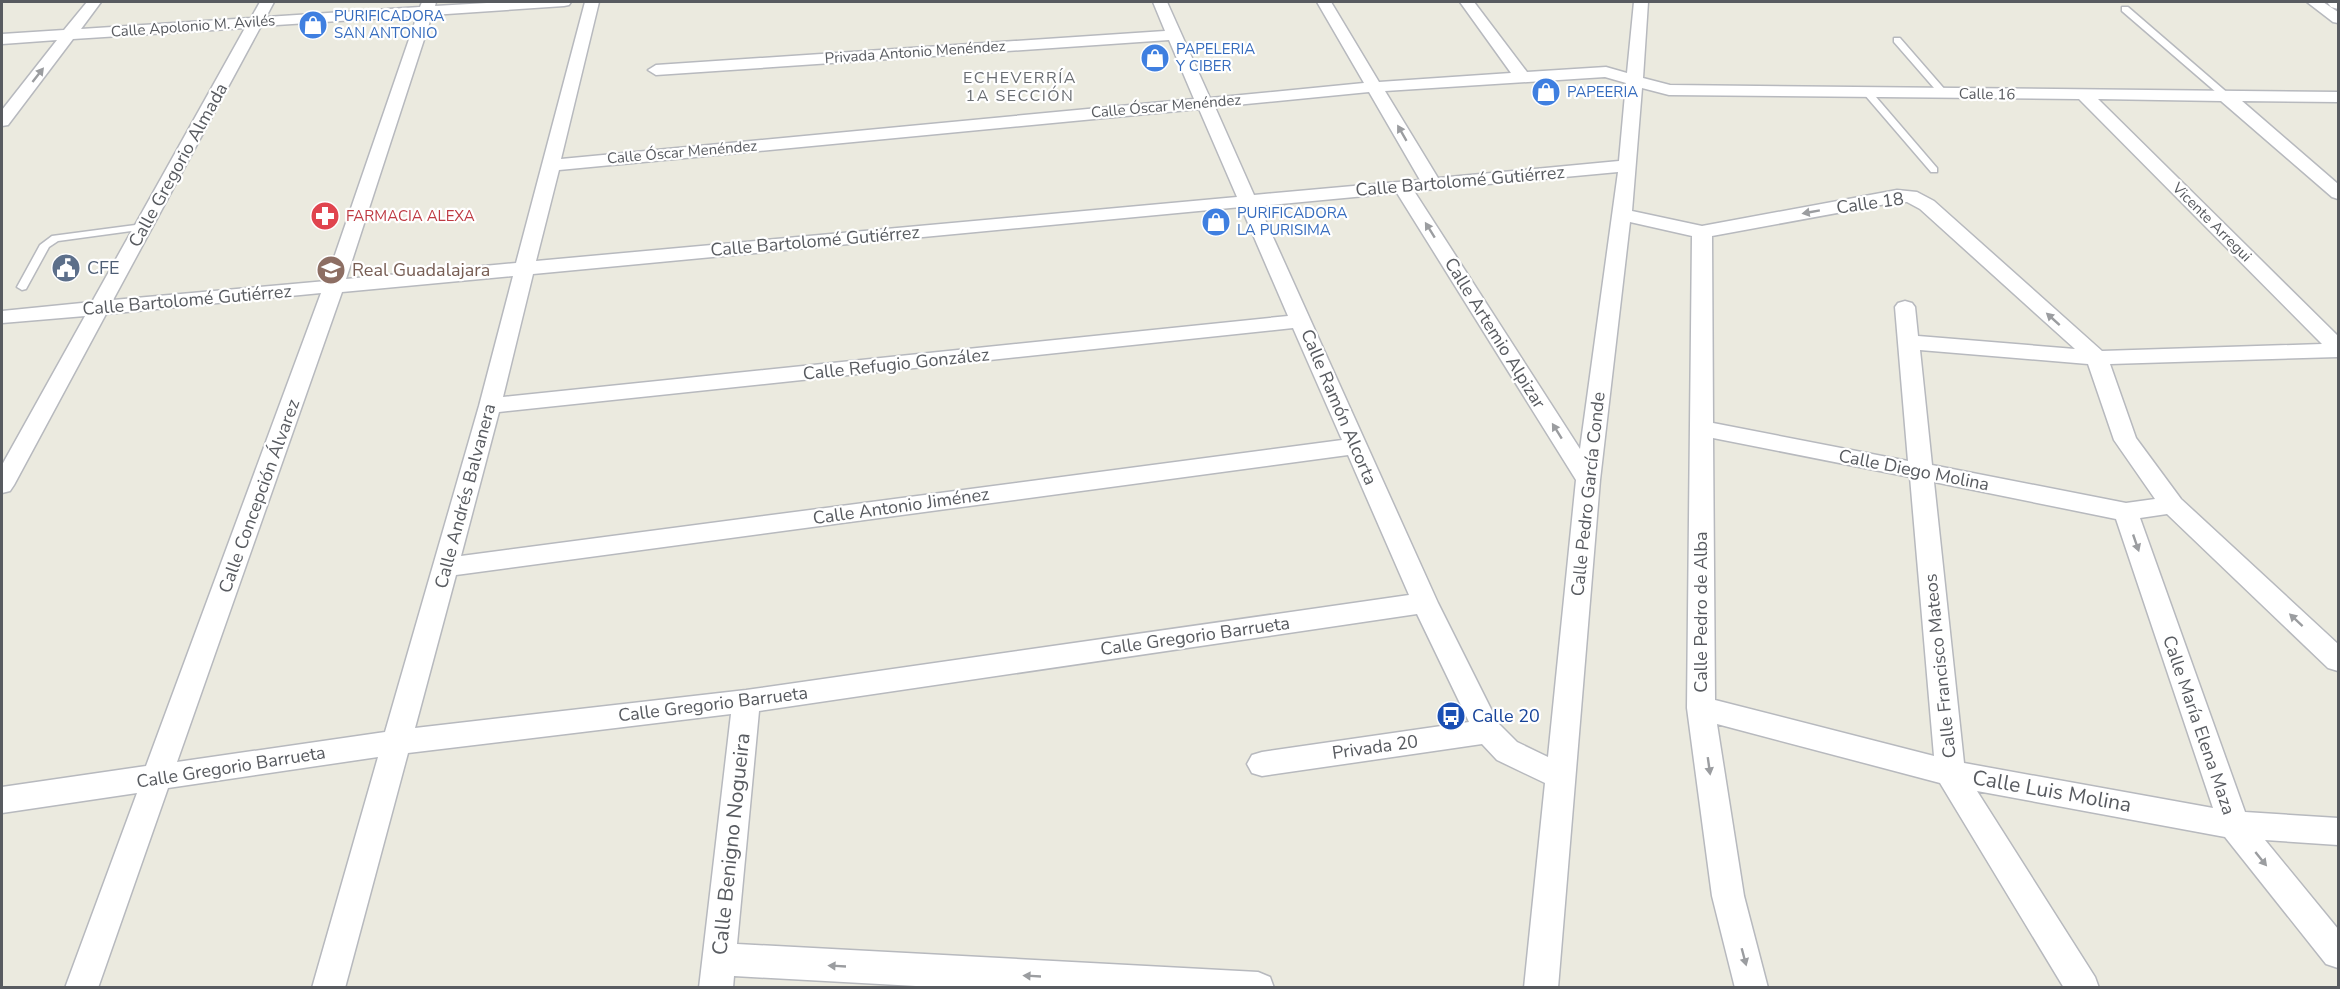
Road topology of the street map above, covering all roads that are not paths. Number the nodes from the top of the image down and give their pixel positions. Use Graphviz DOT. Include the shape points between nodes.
graph roads {
  1 [pos="94,2"];
  2 [pos="267,2"];
  3 [pos="564,2"];
  4 [pos="592,2"];
  5 [pos="1160,2"];
  6 [pos="1324,2"];
  7 [pos="1467,2"];
  8 [pos="1641,2"];
  9 [pos="2314,2"];
  10 [pos="427,6"];
  11 [pos="2125,9"];
  12 [pos="2338,19"];
  13 [pos="256,22"];
  14 [pos="69,35"];
  15 [pos="1173,35"];
  16 [pos="2,39"];
  17 [pos="1897,40"];
  18 [pos="657,70"];
  19 [pos="1523,78"];
  20 [pos="1636,80"];
  21 [pos="1375,87"];
  22 [pos="1867,92"];
  23 [pos="1944,94"];
  24 [pos="2085,96"];
  25 [pos="2227,97"];
  26 [pos="2321,97"];
  27 [pos="2338,97"];
  28 [pos="1204,102"];
  29 [pos="2338,111"];
  30 [pos="2,121"];
  31 [pos="552,165"];
  32 [pos="1628,166"];
  33 [pos="1934,170"];
  34 [pos="1432,184"];
  35 [pos="1402,187"];
  36 [pos="2338,193"];
  37 [pos="1248,201"];
  38 [pos="1622,215"];
  39 [pos="143,227"];
  40 [pos="1702,231"];
  41 [pos="526,268"];
  42 [pos="334,286"];
  43 [pos="22,287"];
  44 [pos="1905,307"];
  45 [pos="100,308"];
  46 [pos="2,317"];
  47 [pos="1302,321"];
  48 [pos="1908,342"];
  49 [pos="2338,349"];
  50 [pos="2097,358"];
  51 [pos="490,406"];
  52 [pos="1702,428"];
  53 [pos="1356,446"];
  54 [pos="1921,472"];
  55 [pos="1588,480"];
  56 [pos="2,485"];
  57 [pos="2172,505"];
  58 [pos="2126,512"];
  59 [pos="447,567"];
  60 [pos="1425,603"];
  61 [pos="2338,660"];
  62 [pos="746,701"];
  63 [pos="1701,708"];
  64 [pos="1488,731"];
  65 [pos="397,742"];
  66 [pos="1262,764"];
  67 [pos="1950,772"];
  68 [pos="1561,777"];
  69 [pos="157,778"];
  70 [pos="2,800"];
  71 [pos="2234,825"];
  72 [pos="2338,831"];
  73 [pos="2338,953"];
  74 [pos="717,973"];
  75 [pos="81,987"];
  76 [pos="328,987"];
  77 [pos="1258,987"];
  78 [pos="1541,987"];
  79 [pos="1752,987"];
  80 [pos="2084,987"];
  1 -- 14 [label="street"];
  2 -- 13 [label="street, Calle Gregorio Almada"];
  3 -- 10 [label="street, Calle Apolonio M. Avilés"];
  4 -- 31 [label="street, Calle Andrés Balvanera"];
  5 -- 15 [label="street, Calle Ramón Alcorta"];
  6 -- 21 [label="street"];
  7 -- 19 [label="street"];
  8 -- 20 [label="street, Calle Pedro García Conde"];
  9 -- 12 [label="street"];
  10 -- 13 [label="street, Calle Apolonio M. Avilés"];
  10 -- 42 [label="street, Calle Concepción Álvarez"];
  11 -- 25 [label="lane"];
  13 -- 14 [label="street, Calle Apolonio M. Avilés"];
  13 -- 39 [label="street, Calle Gregorio Almada"];
  14 -- 16 [label="street, Calle Apolonio M. Avilés"];
  30 -- 14 [label="street, one-way"];
  15 -- 18 [label="street, Privada Antonio Menéndez"];
  15 -- 28 [label="street, Calle Ramón Alcorta"];
  17 -- 23 [label="lane"];
  19 -- 20 [label="street, Calle Óscar Menéndez" via="1606,72"];
  19 -- 21 [label="street, Calle Óscar Menéndez"];
  20 -- 22 [label="street, Calle 16" via="1669,90"];
  20 -- 32 [label="street, Calle Pedro García Conde"];
  21 -- 28 [label="street, Calle Óscar Menéndez"];
  34 -- 21 [label="street, one-way"];
  22 -- 23 [label="street, Calle 16"];
  22 -- 33 [label="lane"];
  23 -- 24 [label="street, Calle 16"];
  24 -- 25 [label="street, Calle 16"];
  24 -- 49 [label="street, Vicente Arregui"];
  25 -- 26 [label="street, Calle 16"];
  25 -- 36 [label="street"];
  26 -- 27 [label="street, Calle 16"];
  26 -- 29 [label="street"];
  28 -- 31 [label="street, Calle Óscar Menéndez"];
  28 -- 37 [label="street, Calle Ramón Alcorta"];
  31 -- 41 [label="street, Calle Andrés Balvanera"];
  32 -- 34 [label="street, Calle Bartolomé Gutiérrez"];
  32 -- 38 [label="street, Calle Pedro García Conde"];
  34 -- 35 [label="street, Calle Bartolomé Gutiérrez"];
  35 -- 37 [label="street, Calle Bartolomé Gutiérrez"];
  55 -- 35 [label="street, Calle Artemio Alpizar, one-way"];
  37 -- 41 [label="street, Calle Bartolomé Gutiérrez"];
  37 -- 47 [label="street, Calle Ramón Alcorta"];
  38 -- 40 [label="street, Calle 18"];
  38 -- 55 [label="street, Calle Pedro García Conde"];
  39 -- 43 [label="lane" via="55,238 45,245"];
  39 -- 45 [label="street, Calle Gregorio Almada"];
  50 -- 40 [label="street, Calle 18, one-way" via="1927,205 1910,196"];
  40 -- 52 [label="street, Calle Pedro de Alba"];
  41 -- 42 [label="street, Calle Bartolomé Gutiérrez"];
  41 -- 51 [label="street, Calle Andrés Balvanera"];
  42 -- 45 [label="street, Calle Bartolomé Gutiérrez"];
  42 -- 69 [label="street, Calle Concepción Álvarez"];
  44 -- 48 [label="street, Calle Francisco Mateos"];
  45 -- 46 [label="street, Calle Bartolomé Gutiérrez"];
  45 -- 56 [label="street, Calle Gregorio Almada"];
  47 -- 51 [label="street, Calle Refugio González"];
  47 -- 53 [label="street, Calle Ramón Alcorta"];
  48 -- 50 [label="street"];
  48 -- 54 [label="street, Calle Francisco Mateos"];
  49 -- 50 [label="street"];
  50 -- 57 [label="street, Calle 18" via="2125,440"];
  51 -- 59 [label="street, Calle Andrés Balvanera"];
  52 -- 54 [label="street, Calle Diego Molina"];
  52 -- 63 [label="street, Calle Pedro de Alba"];
  53 -- 59 [label="street, Calle Antonio Jiménez"];
  53 -- 60 [label="street, Calle Ramón Alcorta"];
  54 -- 58 [label="street, Calle Diego Molina"];
  54 -- 67 [label="street, Calle Francisco Mateos"];
  55 -- 68 [label="street, Calle Pedro García Conde"];
  57 -- 58 [label="street"];
  61 -- 57 [label="street, Calle 18, one-way"];
  58 -- 71 [label="street, Calle María Elena Maza, one-way"];
  59 -- 65 [label="street, Calle Andrés Balvanera"];
  60 -- 62 [label="street, Calle Gregorio Barrueta"];
  60 -- 64 [label="street, Calle Ramón Alcorta"];
  62 -- 65 [label="street, Calle Gregorio Barrueta"];
  62 -- 74 [label="street, Calle Benigno Nogueira"];
  63 -- 67 [label="street, Calle Luis Molina"];
  63 -- 79 [label="street, Calle Pedro de Alba, one-way" via="1728,896"];
  64 -- 66 [label="street, Privada 20"];
  64 -- 68 [label="street, Calle Ramón Alcorta" via="1507,751"];
  65 -- 69 [label="street, Calle Gregorio Barrueta"];
  65 -- 76 [label="street, Calle Andrés Balvanera"];
  67 -- 71 [label="street, Calle Luis Molina"];
  67 -- 80 [label="street, Calle Francisco Mateos"];
  68 -- 78 [label="street, Calle Pedro García Conde"];
  69 -- 70 [label="street, Calle Gregorio Barrueta"];
  69 -- 75 [label="street, Calle Concepción Álvarez"];
  71 -- 72 [label="street, Calle Luis Molina"];
  71 -- 73 [label="street, Calle María Elena Maza, one-way"];
  77 -- 74 [label="street, one-way"];
}
